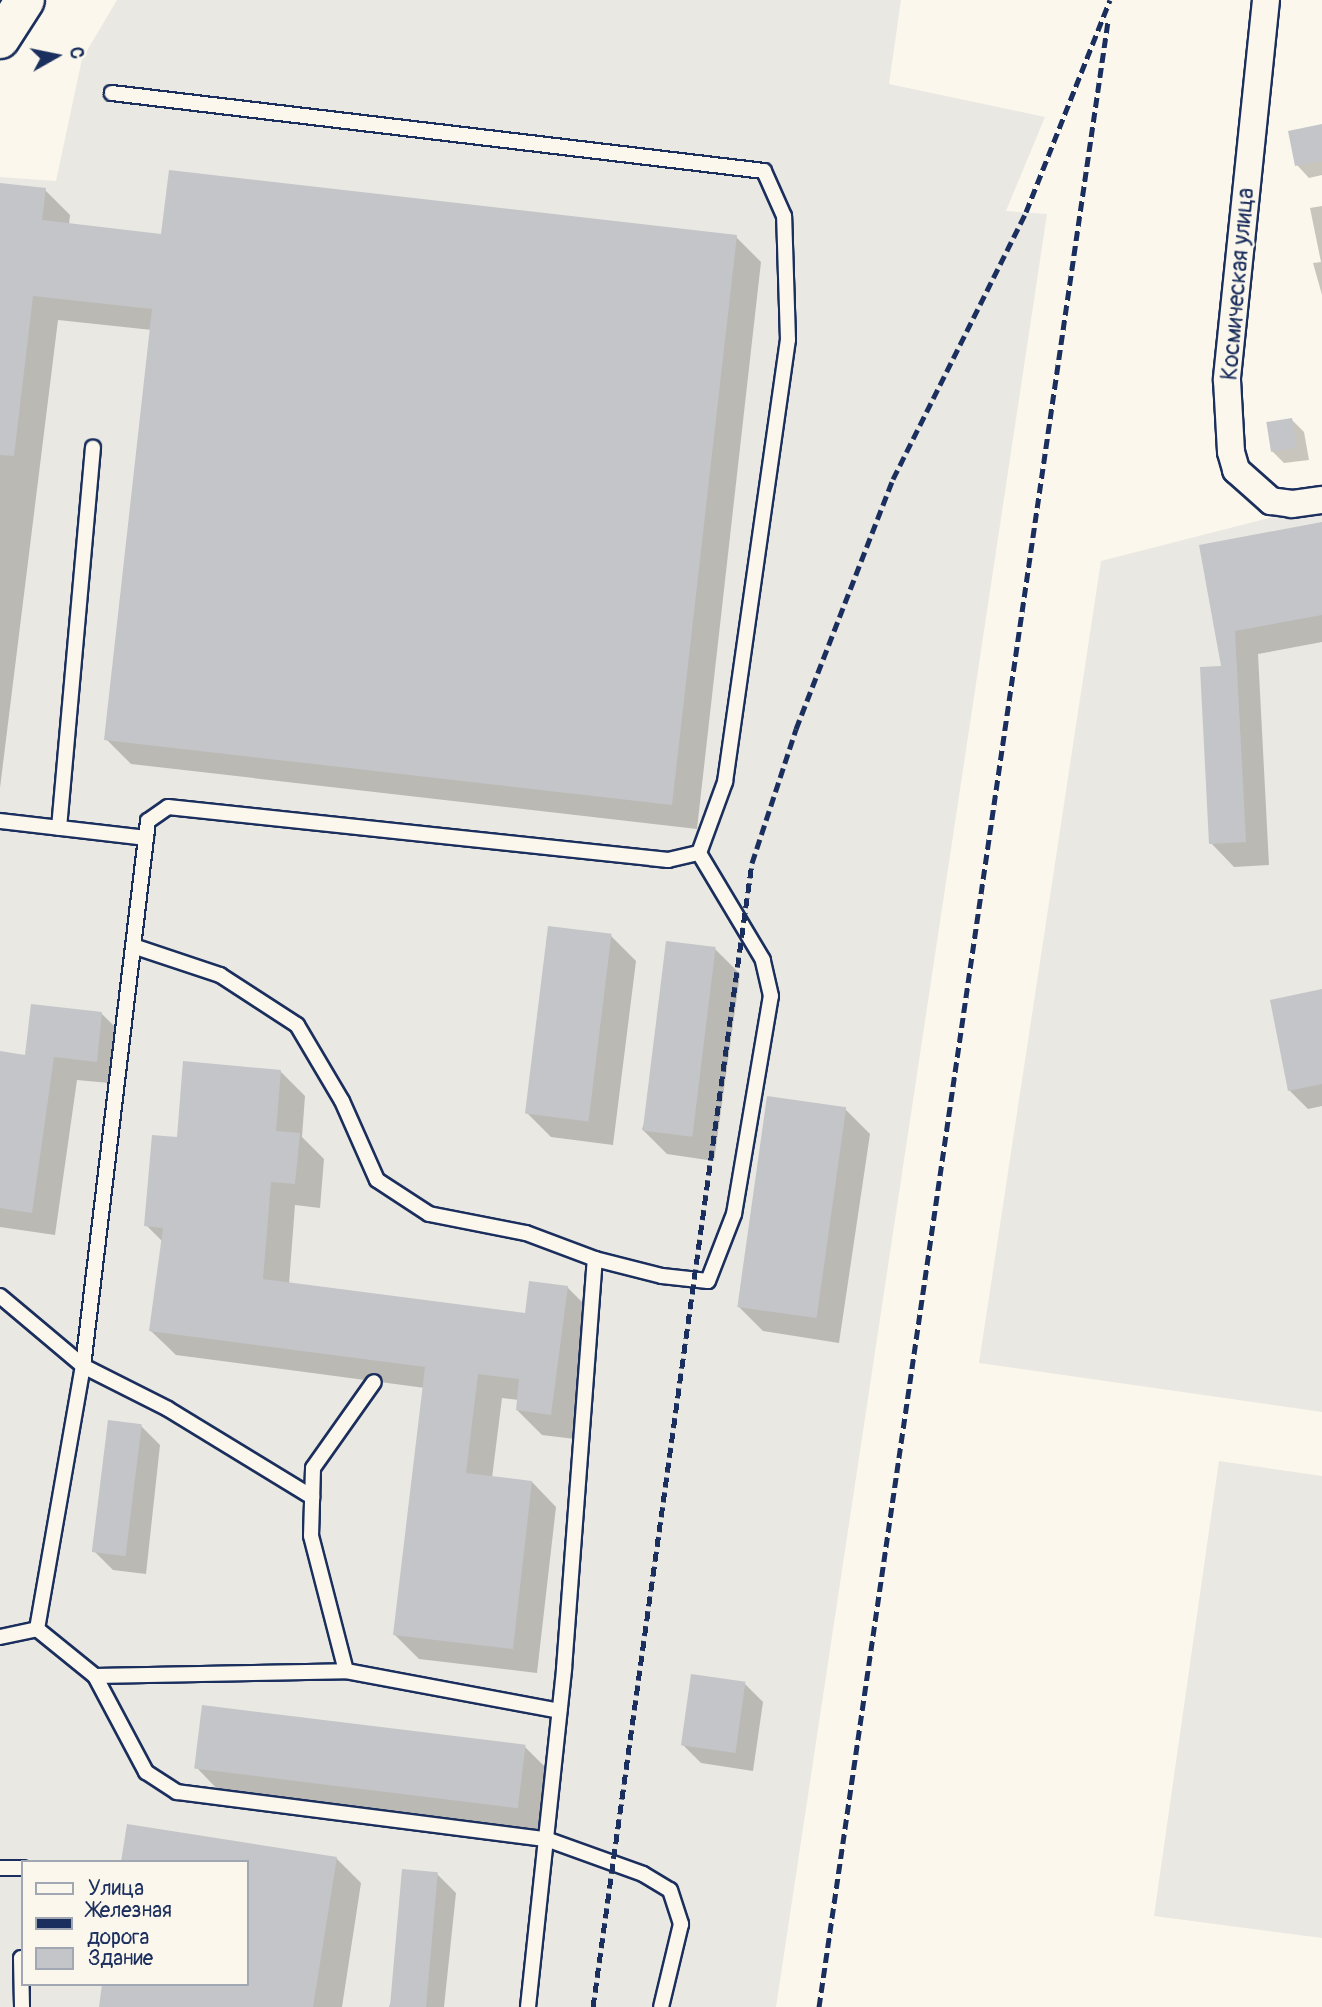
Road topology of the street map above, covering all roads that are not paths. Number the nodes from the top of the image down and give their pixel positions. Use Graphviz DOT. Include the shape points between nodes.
graph roads {
  1 [pos="25,0"];
  2 [pos="1266,0"];
  3 [pos="0,39"];
  4 [pos="112,93"];
  5 [pos="93,448"];
  6 [pos="1322,500"];
  7 [pos="0,821"];
  8 [pos="60,828"];
  9 [pos="146,838"];
  10 [pos="699,853"];
  11 [pos="133,946"];
  12 [pos="596,1259"];
  13 [pos="0,1296"];
  14 [pos="83,1366"];
  15 [pos="374,1382"];
  16 [pos="312,1497"];
  17 [pos="37,1629"];
  18 [pos="0,1637"];
  19 [pos="346,1671"];
  20 [pos="95,1676"];
  21 [pos="559,1711"];
  22 [pos="546,1839"];
  23 [pos="0,1868"];
  24 [pos="21,1868"];
  25 [pos="22,1986"];
  26 [pos="22,2007"];
  27 [pos="528,2007"];
  28 [pos="661,2007"];
  1 -- 3 [label="main road"];
  2 -- 6 [label="street, Космическая улица" via="1227,380 1231,452 1236,470 1270,501"];
  4 -- 10 [label="lane" via="764,171 784,216 788,340 725,782"];
  5 -- 8 [label="lane"];
  7 -- 8 [label="lane"];
  8 -- 9 [label="lane"];
  9 -- 10 [label="lane" via="148,821 168,807 668,860"];
  9 -- 11 [label="lane"];
  10 -- 12 [label="lane" via="763,960 771,996 734,1214 708,1281 662,1276"];
  11 -- 12 [label="lane" via="220,975 297,1025 342,1101 377,1180 429,1214 526,1233"];
  11 -- 14 [label="lane"];
  12 -- 21 [label="lane"];
  13 -- 14 [label="lane"];
  14 -- 16 [label="lane" via="168,1409"];
  14 -- 17 [label="lane"];
  15 -- 16 [label="lane" via="313,1468"];
  16 -- 19 [label="lane" via="312,1536"];
  17 -- 18 [label="lane"];
  17 -- 20 [label="lane"];
  19 -- 20 [label="lane"];
  19 -- 21 [label="lane"];
  20 -- 22 [label="lane" via="146,1772 177,1792"];
  21 -- 22 [label="lane"];
  22 -- 27 [label="lane"];
  22 -- 28 [label="lane" via="643,1874 670,1890 681,1924"];
  23 -- 24 [label="lane"];
  25 -- 26 [label="lane"];
}
